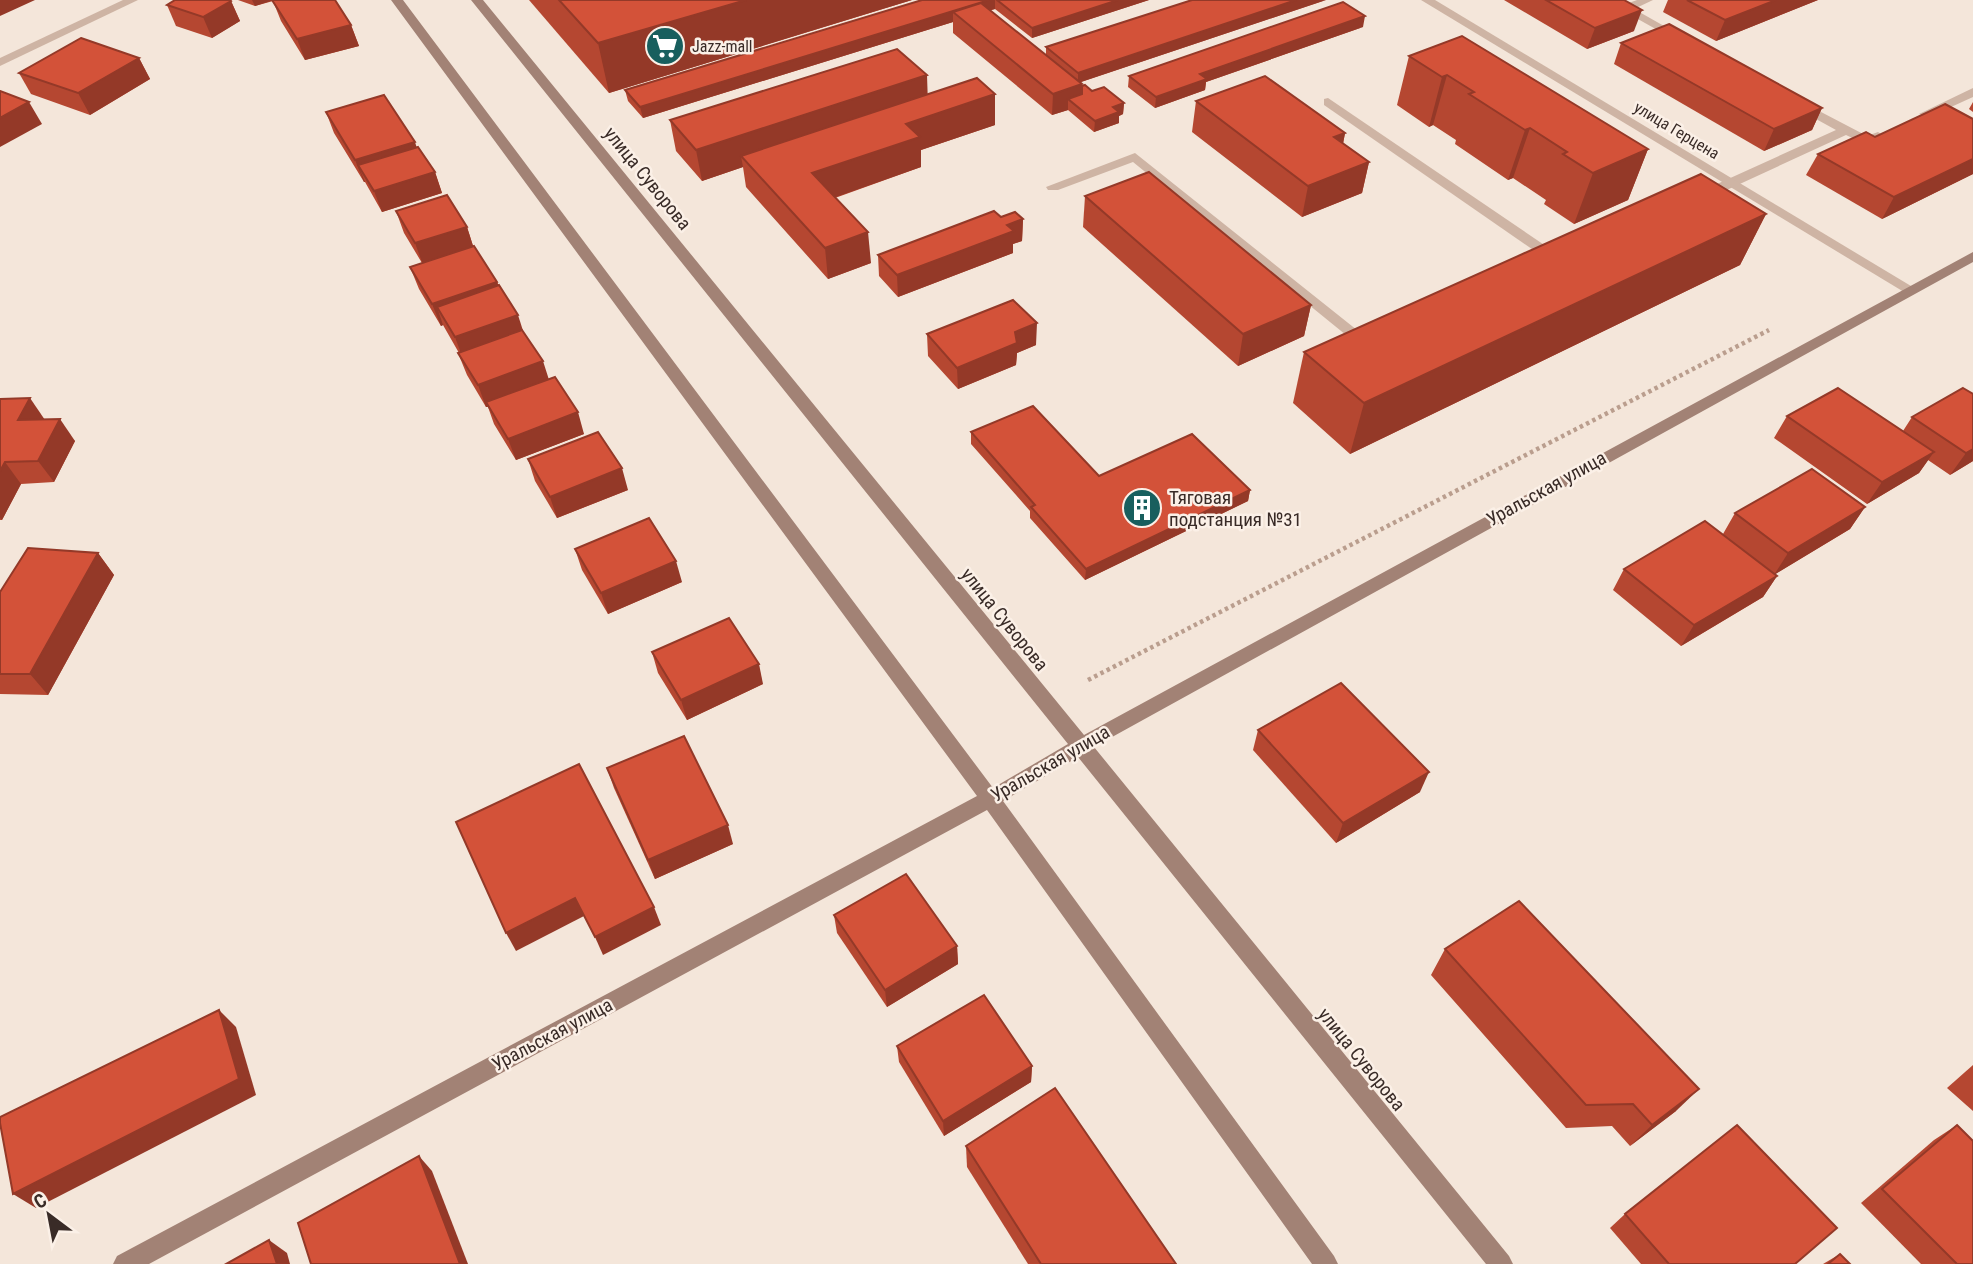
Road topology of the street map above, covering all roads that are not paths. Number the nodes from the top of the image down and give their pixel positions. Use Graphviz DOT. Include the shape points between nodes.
graph roads {
  1 [pos="132,0"];
  2 [pos="397,0"];
  3 [pos="477,0"];
  4 [pos="1427,0"];
  5 [pos="1610,0"];
  6 [pos="1647,0"];
  7 [pos="1625,8"];
  8 [pos="1695,47"];
  9 [pos="0,62"];
  10 [pos="1973,92"];
  11 [pos="1788,98"];
  12 [pos="1328,102"];
  13 [pos="1914,119"];
  14 [pos="1846,130"];
  15 [pos="1890,130"];
  16 [pos="1731,183"];
  17 [pos="1054,187"];
  18 [pos="1682,205"];
  19 [pos="1973,256"];
  20 [pos="1560,262"];
  21 [pos="1909,289"];
  22 [pos="1370,347"];
  23 [pos="1081,746"];
  24 [pos="990,799"];
  25 [pos="125,1264"];
  26 [pos="1326,1264"];
  27 [pos="1501,1264"];
  1 -- 9 [label="street"];
  2 -- 24 [label="main road"];
  3 -- 23 [label="main road, улица Суворова"];
  4 -- 16 [label="street, улица Герцена"];
  5 -- 7 [label="street"];
  6 -- 7 [label="street"];
  7 -- 8 [label="street"];
  10 -- 13 [label="street"];
  11 -- 14 [label="street"];
  12 -- 20 [label="street"];
  14 -- 15 [label="street" via="1867,141"];
  14 -- 16 [label="street"];
  16 -- 18 [label="street"];
  16 -- 21 [label="street, улица Герцена"];
  17 -- 22 [label="street" via="1135,157"];
  19 -- 21 [label="main road, Уральская улица"];
  21 -- 23 [label="main road, Уральская улица"];
  23 -- 24 [label="main road, Уральская улица"];
  23 -- 27 [label="main road, улица Суворова"];
  24 -- 25 [label="main road, Уральская улица"];
  24 -- 26 [label="main road"];
}
